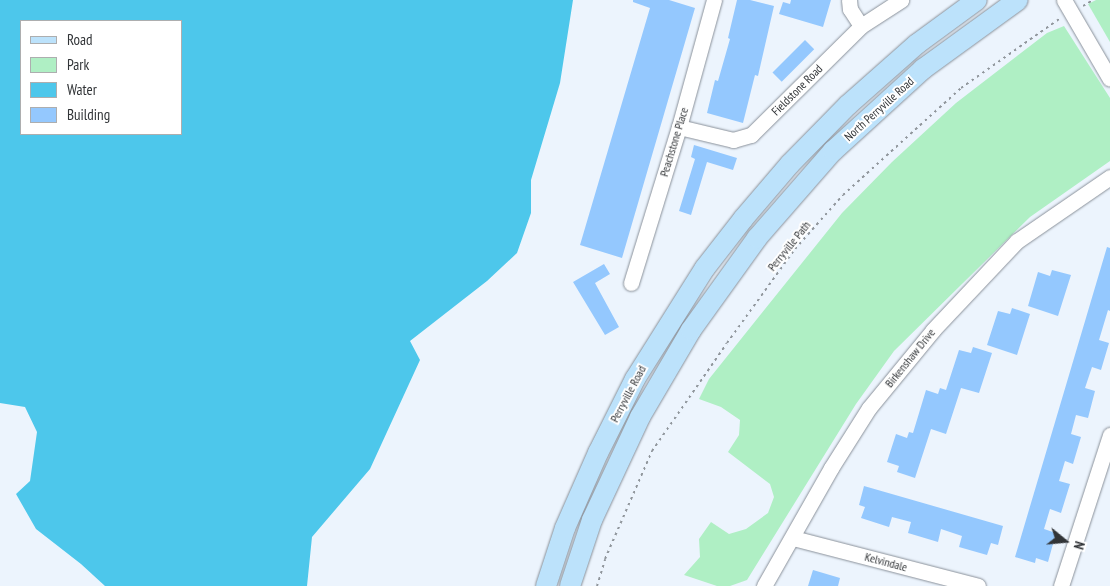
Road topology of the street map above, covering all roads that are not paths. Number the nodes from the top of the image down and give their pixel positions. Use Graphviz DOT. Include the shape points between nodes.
graph roads {
  1 [pos="714,0"];
  2 [pos="849,0"];
  3 [pos="901,0"];
  4 [pos="977,0"];
  5 [pos="1018,0"];
  6 [pos="1067,6"];
  7 [pos="861,26"];
  8 [pos="1110,79"];
  9 [pos="679,127"];
  10 [pos="1110,177"];
  11 [pos="743,219"];
  12 [pos="757,238"];
  13 [pos="631,284"];
  14 [pos="1110,435"];
  15 [pos="1103,479"];
  16 [pos="793,538"];
  17 [pos="546,586"];
  18 [pos="570,586"];
  19 [pos="764,586"];
  20 [pos="978,586"];
  21 [pos="1061,586"];
  1 -- 9 [label="street, Peachstone Place"];
  2 -- 7 [label="street" via="850,9"];
  3 -- 7 [label="street, Fieldstone Road"];
  4 -- 11 [label="main road, North Perryville Road" via="918,44 848,105 790,164"];
  5 -- 12 [label="main road, North Perryville Road" via="923,69 833,151"];
  6 -- 8 [label="street"];
  7 -- 9 [label="street, Fieldstone Road" via="751,135 733,140"];
  9 -- 13 [label="street, Peachstone Place"];
  10 -- 16 [label="street, Birkenshaw Drive" via="1017,241 933,330 869,408 831,468"];
  11 -- 17 [label="main road, Perryville Road" via="705,268 635,379 579,494"];
  12 -- 18 [label="main road, Perryville Road" via="692,330 640,417 592,520"];
  14 -- 15 [label="street"];
  15 -- 21 [label="street"];
  16 -- 19 [label="street, Birkenshaw Drive"];
  16 -- 20 [label="street, Kelvindale"];
}
